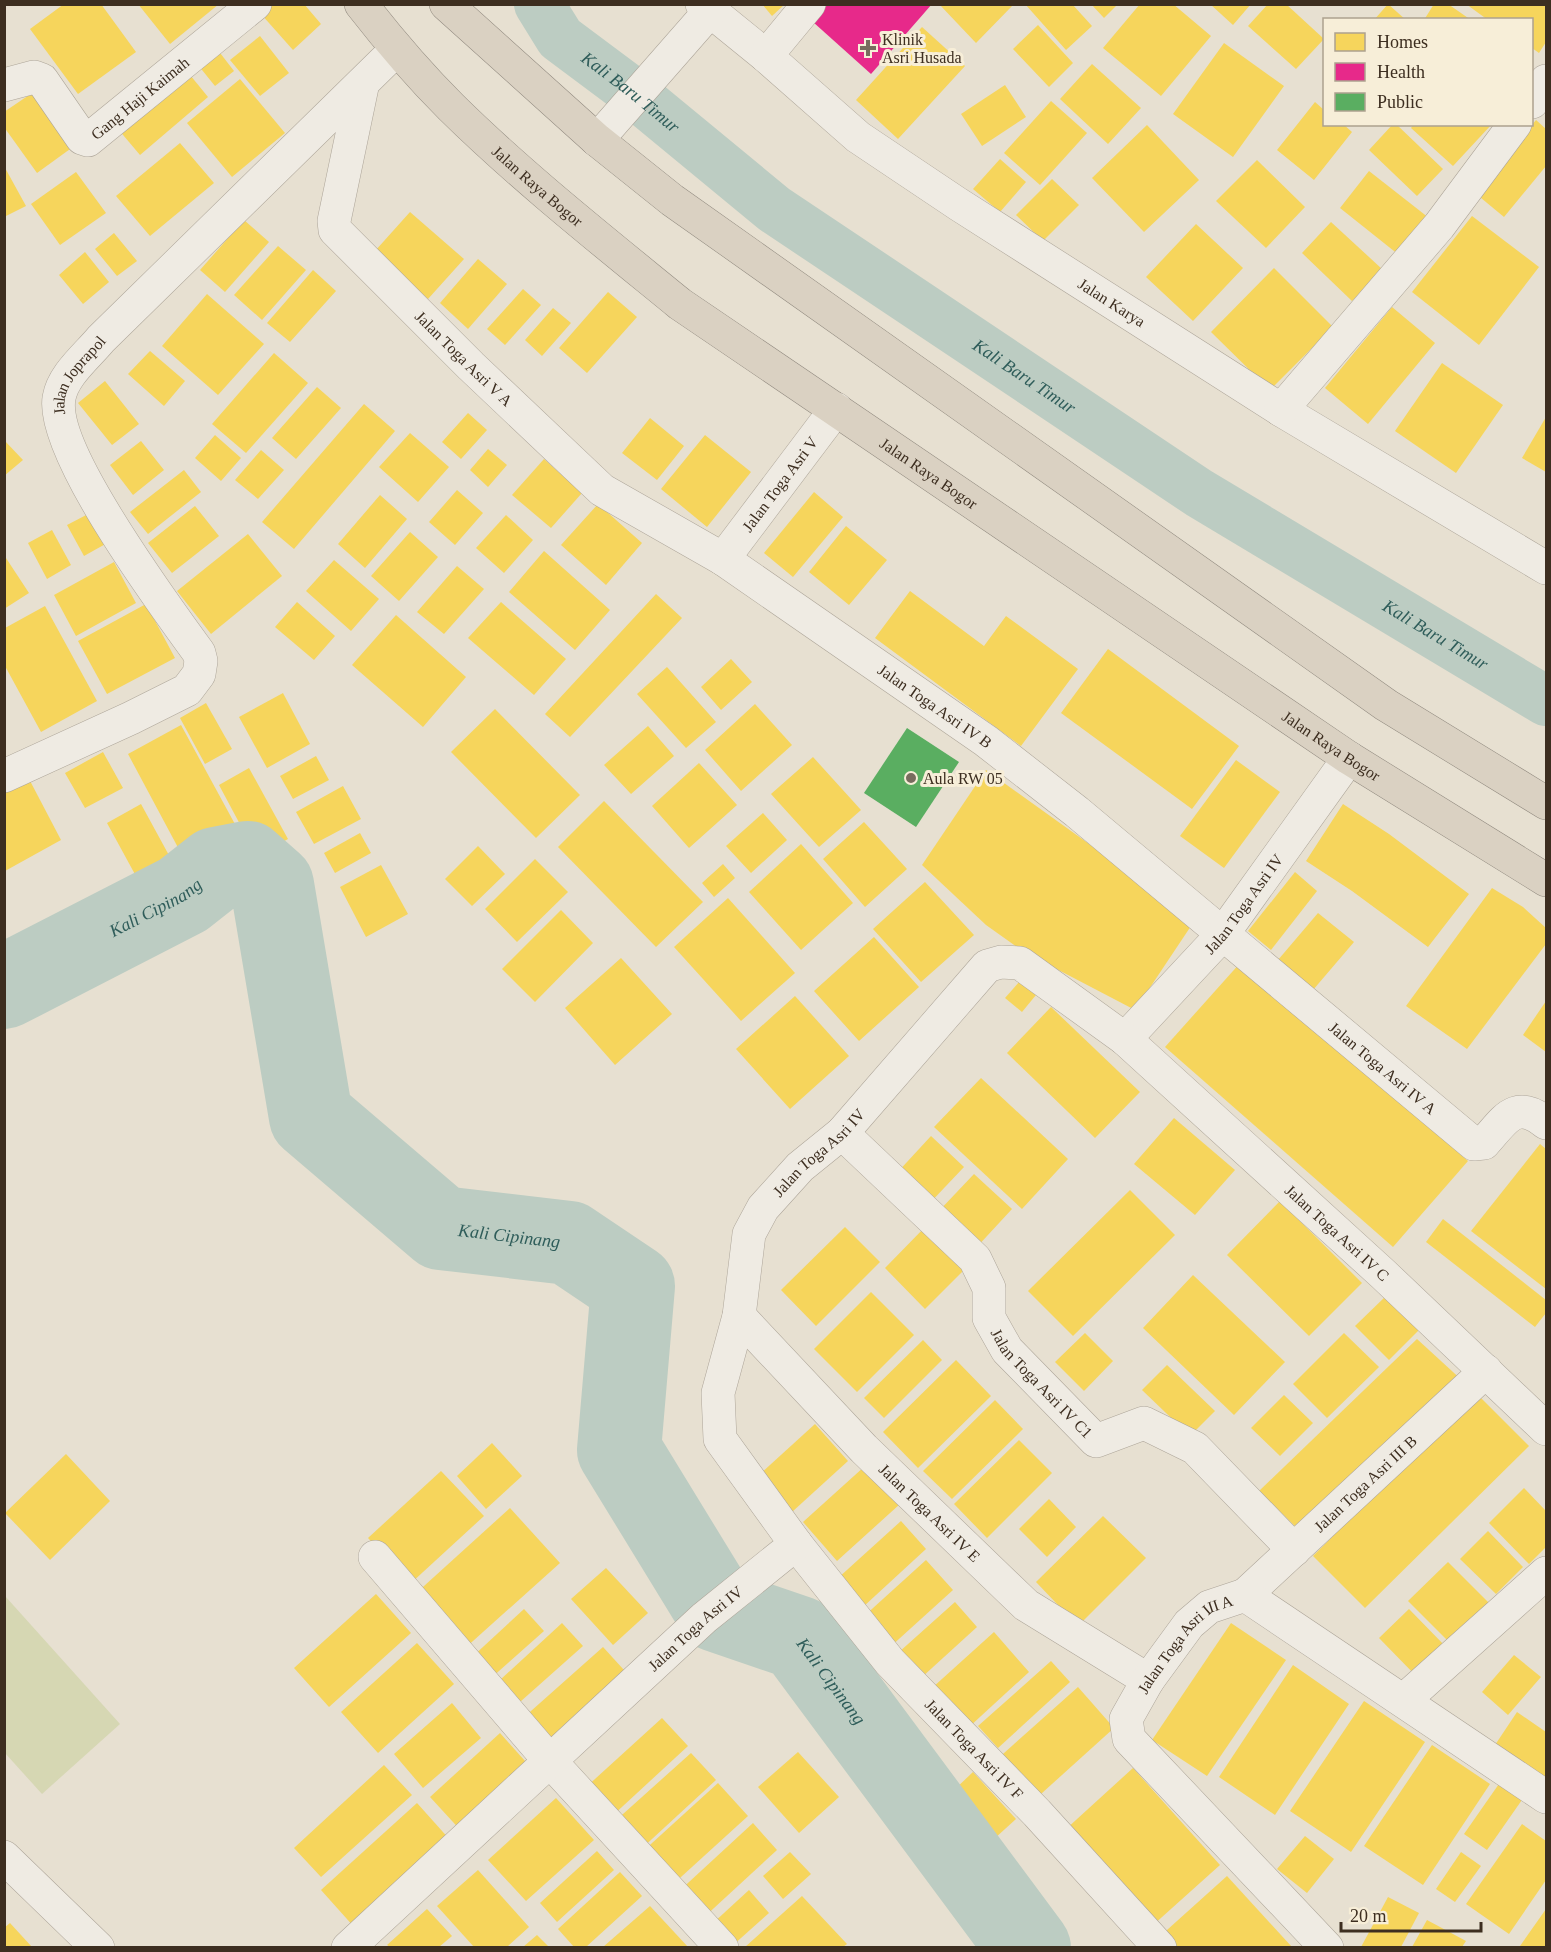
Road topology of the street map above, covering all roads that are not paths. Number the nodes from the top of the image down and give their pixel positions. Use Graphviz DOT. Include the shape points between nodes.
graph roads {
  1 [pos="255,4"];
  2 [pos="361,4"];
  3 [pos="446,4"];
  4 [pos="808,4"];
  5 [pos="706,8"];
  6 [pos="397,50"];
  7 [pos="766,56"];
  8 [pos="1546,81"];
  9 [pos="4,85"];
  10 [pos="362,87"];
  11 [pos="1533,100"];
  12 [pos="1514,126"];
  13 [pos="604,132"];
  14 [pos="836,409"];
  15 [pos="1281,410"];
  16 [pos="723,559"];
  17 [pos="1546,568"];
  18 [pos="1349,758"];
  19 [pos="4,776"];
  20 [pos="1546,803"];
  21 [pos="1546,880"];
  22 [pos="1222,935"];
  23 [pos="1125,1039"];
  24 [pos="1546,1123"];
  25 [pos="842,1133"];
  26 [pos="739,1316"];
  27 [pos="1486,1371"];
  28 [pos="1546,1429"];
  29 [pos="795,1544"];
  30 [pos="1294,1550"];
  31 [pos="375,1557"];
  32 [pos="1546,1573"];
  33 [pos="1245,1595"];
  34 [pos="1148,1680"];
  35 [pos="1404,1700"];
  36 [pos="550,1761"];
  37 [pos="1546,1797"];
  38 [pos="4,1857"];
  39 [pos="98,1947"];
  40 [pos="348,1947"];
  41 [pos="722,1947"];
  42 [pos="1160,1947"];
  43 [pos="1327,1947"];
  1 -- 9 [label="street, Gang Haji Kaimah" via="88,140 82,138 42,80 34,77"];
  2 -- 6 [label="highway, Jalan Raya Bogor"];
  3 -- 13 [label="highway"];
  4 -- 7 [label="street"];
  5 -- 7 [label="street, Jalan Karya"];
  5 -- 13 [label="street" via="659,70"];
  6 -- 10 [label="street, Jalan Joprapol"];
  6 -- 14 [label="highway, Jalan Raya Bogor" via="452,108 610,247 680,304"];
  7 -- 15 [label="street, Jalan Karya" via="858,137"];
  8 -- 11 [label="street"];
  10 -- 16 [label="street, Jalan Toga Asri V A" via="334,221 337,234 602,490"];
  10 -- 19 [label="street, Jalan Joprapol" via="109,331 62,386 58,402 60,425 69,451 147,579 199,653 200,668 196,681 187,690"];
  12 -- 15 [label="street" via="1439,226"];
  13 -- 20 [label="highway" via="672,201 1386,705"];
  14 -- 16 [label="street, Jalan Toga Asri V"];
  14 -- 18 [label="highway, Jalan Raya Bogor"];
  15 -- 17 [label="street, Jalan Karya"];
  16 -- 22 [label="street, Jalan Toga Asri IV B" via="986,741"];
  18 -- 21 [label="highway, Jalan Raya Bogor"];
  18 -- 22 [label="street, Jalan Toga Asri IV"];
  22 -- 23 [label="street, Jalan Toga Asri IV"];
  22 -- 24 [label="street, Jalan Toga Asri IV A" via="1474,1144 1484,1143 1510,1114 1518,1111 1535,1114"];
  23 -- 25 [label="street, Jalan Toga Asri IV" via="1020,963 987,966"];
  23 -- 27 [label="street, Jalan Toga Asri IV C"];
  25 -- 26 [label="street, Jalan Toga Asri IV" via="800,1167 756,1219 746,1247"];
  25 -- 30 [label="street, Jalan Toga Asri IV C1" via="975,1259 989,1288 989,1318 1007,1350 1096,1441 1144,1423 1195,1449"];
  26 -- 29 [label="street, Jalan Toga Asri IV" via="718,1394 720,1439"];
  26 -- 34 [label="street, Jalan Toga Asri IV E" via="864,1449 1026,1605"];
  27 -- 28 [label="street, Jalan Toga Asri IV C"];
  27 -- 30 [label="street, Jalan Toga Asri III B"];
  29 -- 36 [label="street, Jalan Toga Asri IV" via="704,1618"];
  29 -- 42 [label="street, Jalan Toga Asri IV F" via="890,1662"];
  30 -- 33 [label="street, Jalan Toga Asri III B"];
  31 -- 36 [label="street"];
  32 -- 35 [label="street"];
  33 -- 34 [label="street, Jalan Toga Asri III A" via="1199,1613"];
  33 -- 35 [label="street, Jalan Toga Asri III A"];
  34 -- 43 [label="street, Jalan Toga Asri III A" via="1125,1719 1129,1739"];
  35 -- 37 [label="street, Jalan Toga Asri III A"];
  36 -- 40 [label="street, Jalan Toga Asri IV"];
  36 -- 41 [label="street"];
  38 -- 39 [label="street"];
}
